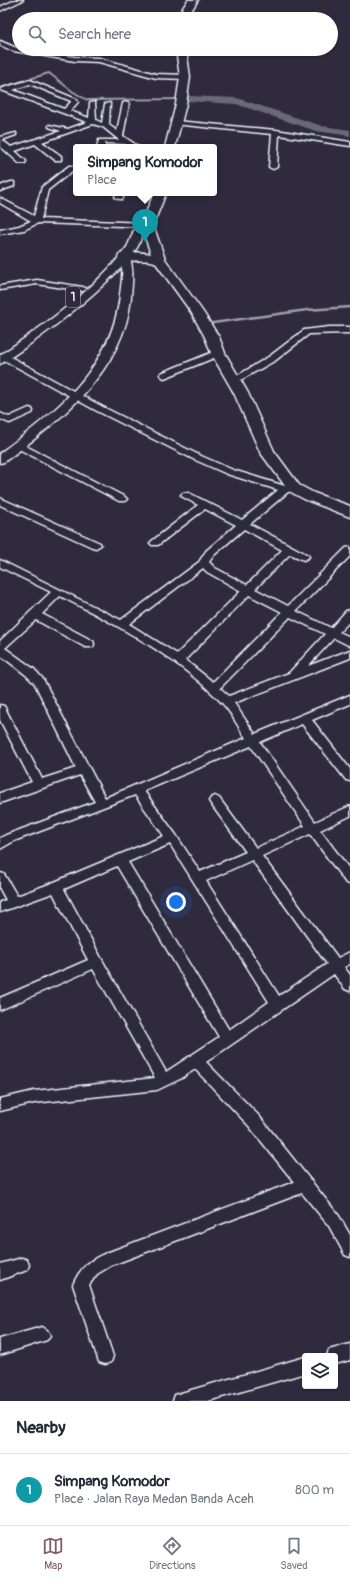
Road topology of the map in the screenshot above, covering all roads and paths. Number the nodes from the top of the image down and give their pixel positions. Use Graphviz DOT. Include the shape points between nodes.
graph roads {
  1 [pos="20,0"];
  2 [pos="193,0"];
  3 [pos="0,9"];
  4 [pos="185,12"];
  5 [pos="0,43"];
  6 [pos="12,48"];
  7 [pos="69,56"];
  8 [pos="182,56"];
  9 [pos="185,77"];
  10 [pos="3,90"];
  11 [pos="94,103"];
  12 [pos="126,103"];
  13 [pos="108,104"];
  14 [pos="65,112"];
  15 [pos="92,122"];
  16 [pos="176,123"];
  17 [pos="51,126"];
  18 [pos="105,126"];
  19 [pos="67,131"];
  20 [pos="276,132"];
  21 [pos="14,134"];
  22 [pos="120,135"];
  23 [pos="0,139"];
  24 [pos="0,142"];
  25 [pos="37,142"];
  26 [pos="101,144"];
  27 [pos="118,144"];
  28 [pos="124,144"];
  29 [pos="171,144"];
  30 [pos="350,144"];
  31 [pos="10,150"];
  32 [pos="58,158"];
  33 [pos="22,161"];
  34 [pos="273,167"];
  35 [pos="72,168"];
  36 [pos="11,184"];
  37 [pos="0,189"];
  38 [pos="158,196"];
  39 [pos="0,200"];
  40 [pos="37,221"];
  41 [pos="142,229"];
  42 [pos="0,232"];
  43 [pos="124,257"];
  44 [pos="159,259"];
  45 [pos="0,288"];
  46 [pos="83,289"];
  47 [pos="350,330"];
  48 [pos="218,353"];
  49 [pos="2,356"];
  50 [pos="164,375"];
  51 [pos="234,380"];
  52 [pos="77,396"];
  53 [pos="29,410"];
  54 [pos="0,416"];
  55 [pos="18,445"];
  56 [pos="0,459"];
  57 [pos="290,489"];
  58 [pos="186,495"];
  59 [pos="122,499"];
  60 [pos="0,501"];
  61 [pos="204,505"];
  62 [pos="350,512"];
  63 [pos="243,525"];
  64 [pos="155,543"];
  65 [pos="96,545"];
  66 [pos="289,549"];
  67 [pos="350,550"];
  68 [pos="304,557"];
  69 [pos="0,563"];
  70 [pos="204,564"];
  71 [pos="248,590"];
  72 [pos="58,592"];
  73 [pos="288,612"];
  74 [pos="350,614"];
  75 [pos="35,615"];
  76 [pos="122,625"];
  77 [pos="331,634"];
  78 [pos="350,642"];
  79 [pos="89,644"];
  80 [pos="0,647"];
  81 [pos="0,650"];
  82 [pos="350,654"];
  83 [pos="178,660"];
  84 [pos="290,678"];
  85 [pos="213,688"];
  86 [pos="350,699"];
  87 [pos="227,701"];
  88 [pos="0,709"];
  89 [pos="304,718"];
  90 [pos="252,740"];
  91 [pos="83,770"];
  92 [pos="350,777"];
  93 [pos="38,784"];
  94 [pos="137,789"];
  95 [pos="0,798"];
  96 [pos="215,801"];
  97 [pos="102,804"];
  98 [pos="350,811"];
  99 [pos="312,829"];
  100 [pos="172,838"];
  101 [pos="0,844"];
  102 [pos="254,855"];
  103 [pos="120,860"];
  104 [pos="0,878"];
  105 [pos="198,879"];
  106 [pos="350,879"];
  107 [pos="56,887"];
  108 [pos="14,902"];
  109 [pos="0,907"];
  110 [pos="350,958"];
  111 [pos="96,962"];
  112 [pos="335,966"];
  113 [pos="350,986"];
  114 [pos="0,1004"];
  115 [pos="277,1004"];
  116 [pos="227,1039"];
  117 [pos="196,1061"];
  118 [pos="164,1081"];
  119 [pos="0,1105"];
  120 [pos="305,1184"];
  121 [pos="350,1250"];
  122 [pos="22,1265"];
  123 [pos="0,1272"];
  124 [pos="42,1336"];
  125 [pos="0,1347"];
  126 [pos="350,1352"];
  127 [pos="338,1355"];
  128 [pos="105,1356"];
  129 [pos="302,1366"];
  130 [pos="181,1401"];
  1 -- 3 [label="street"];
  2 -- 4 [label="highway"];
  5 -- 6 [label="street"];
  7 -- 9 [label="street" via="99,60 156,76"];
  8 -- 9 [label="highway"];
  9 -- 16 [label="highway"];
  10 -- 14 [label="street"];
  10 -- 14 [label="street" via="30,82 74,100"];
  11 -- 15 [label="street"];
  12 -- 22 [label="street"];
  13 -- 18 [label="street"];
  14 -- 15 [label="street"];
  15 -- 18 [label="street"];
  15 -- 19 [label="street"];
  16 -- 20 [label="street"];
  16 -- 29 [label="highway"];
  17 -- 19 [label="street"];
  18 -- 22 [label="street"];
  19 -- 25 [label="street"];
  20 -- 30 [label="street"];
  20 -- 34 [label="street"];
  21 -- 23 [label="street"];
  22 -- 28 [label="street"];
  24 -- 31 [label="street"];
  25 -- 31 [label="street"];
  25 -- 32 [label="street"];
  26 -- 27 [label="street" via="102,141"];
  31 -- 33 [label="street"];
  35 -- 40 [label="street" via="45,189"];
  36 -- 37 [label="street"];
  38 -- 41 [label="highway, 1"];
  39 -- 40 [label="street"];
  40 -- 41 [label="street"];
  40 -- 42 [label="street" via="21,228"];
  41 -- 43 [label="main road, 1"];
  41 -- 44 [label="highway"];
  41 -- 46 [label="main road, 1"];
  43 -- 44 [label="highway" via="145,256"];
  43 -- 49 [label="main road, 1" via="61,317"];
  43 -- 52 [label="main road" via="128,269 124,310 116,336 102,362"];
  44 -- 48 [label="highway" via="212,337"];
  45 -- 46 [label="street" via="37,282"];
  46 -- 49 [label="main road, 1"];
  47 -- 51 [label="street" via="307,332 273,358"];
  48 -- 50 [label="street"];
  48 -- 51 [label="highway"];
  49 -- 52 [label="street"];
  51 -- 57 [label="highway" via="267,452"];
  52 -- 55 [label="main road"];
  52 -- 57 [label="street" via="230,472"];
  53 -- 54 [label="street" via="9,420"];
  55 -- 56 [label="main road"];
  55 -- 59 [label="street"];
  57 -- 62 [label="highway"];
  57 -- 63 [label="street"];
  58 -- 61 [label="street"];
  60 -- 65 [label="street"];
  61 -- 63 [label="street"];
  61 -- 64 [label="street"];
  63 -- 66 [label="street"];
  63 -- 70 [label="street" via="210,553"];
  66 -- 68 [label="street"];
  66 -- 71 [label="street"];
  67 -- 73 [label="street"];
  69 -- 72 [label="street"];
  70 -- 71 [label="street"];
  70 -- 76 [label="street"];
  71 -- 73 [label="street"];
  71 -- 83 [label="street"];
  72 -- 75 [label="street"];
  72 -- 76 [label="street"];
  73 -- 77 [label="street"];
  73 -- 85 [label="street"];
  74 -- 77 [label="street"];
  75 -- 79 [label="street"];
  75 -- 80 [label="street"];
  76 -- 83 [label="street" via="147,638"];
  77 -- 78 [label="street"];
  77 -- 84 [label="street"];
  81 -- 91 [label="street" via="30,672 39,682"];
  82 -- 84 [label="street"];
  83 -- 85 [label="street"];
  84 -- 87 [label="street"];
  85 -- 87 [label="street"];
  86 -- 89 [label="street"];
  87 -- 90 [label="street"];
  88 -- 93 [label="street"];
  89 -- 90 [label="street"];
  89 -- 92 [label="street"];
  90 -- 94 [label="street"];
  90 -- 99 [label="street"];
  91 -- 93 [label="street"];
  91 -- 97 [label="street"];
  93 -- 95 [label="street"];
  94 -- 97 [label="street"];
  94 -- 100 [label="street"];
  96 -- 102 [label="street"];
  97 -- 101 [label="street"];
  98 -- 99 [label="street"];
  99 -- 102 [label="street"];
  99 -- 106 [label="street"];
  100 -- 103 [label="street"];
  100 -- 105 [label="street"];
  102 -- 105 [label="street"];
  102 -- 112 [label="street"];
  103 -- 107 [label="street"];
  103 -- 116 [label="street"];
  104 -- 108 [label="street"];
  105 -- 115 [label="street"];
  107 -- 108 [label="street"];
  107 -- 111 [label="street"];
  108 -- 109 [label="street"];
  110 -- 112 [label="street"];
  111 -- 114 [label="street"];
  111 -- 118 [label="street"];
  112 -- 113 [label="street"];
  112 -- 115 [label="street"];
  115 -- 116 [label="street"];
  116 -- 117 [label="street"];
  117 -- 118 [label="street"];
  117 -- 120 [label="street" via="254,1120"];
  118 -- 119 [label="street" via="157,1084 34,1097"];
  120 -- 121 [label="street" via="334,1221"];
  120 -- 128 [label="street" via="109,1259 92,1268 83,1278 81,1285"];
  122 -- 123 [label="street"];
  124 -- 125 [label="street"];
  126 -- 127 [label="street"];
  129 -- 130 [label="street"];
}
